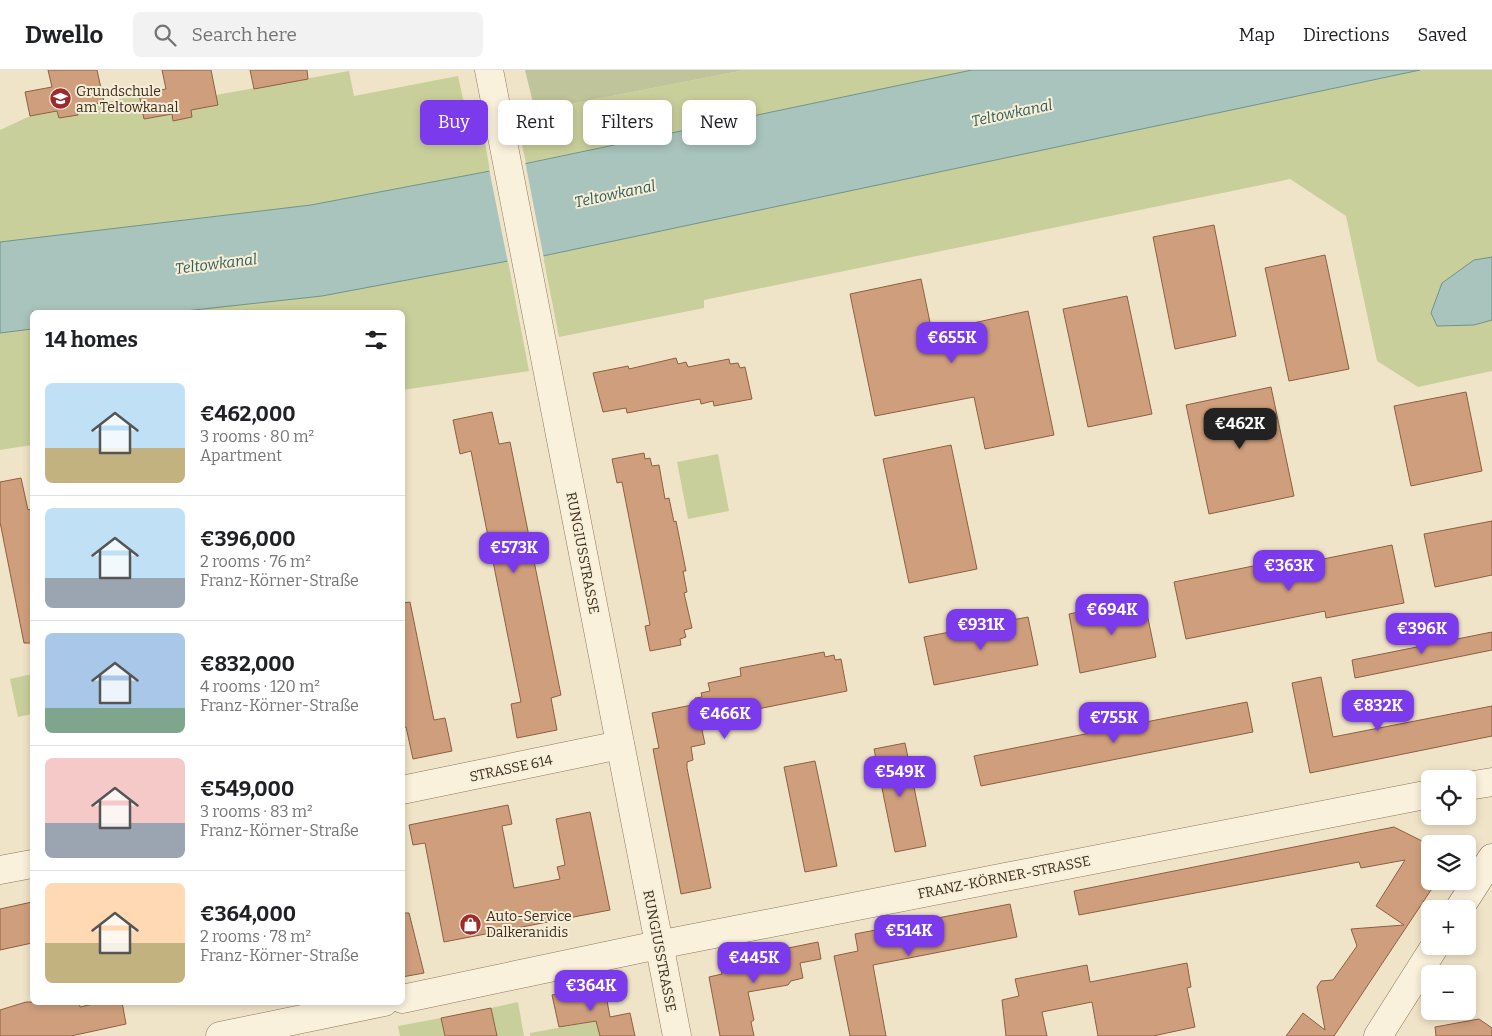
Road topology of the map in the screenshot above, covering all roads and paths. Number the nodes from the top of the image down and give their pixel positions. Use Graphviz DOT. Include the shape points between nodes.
graph roads {
  1 [pos="489,70"];
  2 [pos="620,745"];
  3 [pos="1492,782"];
  4 [pos="1476,785"];
  5 [pos="405,789"];
  6 [pos="1421,796"];
  7 [pos="1492,858"];
  8 [pos="30,864"];
  9 [pos="0,870"];
  10 [pos="1465,900"];
  11 [pos="658,945"];
  12 [pos="1429,955"];
  13 [pos="405,998"];
  14 [pos="370,1005"];
  15 [pos="220,1036"];
  16 [pos="677,1036"];
  17 [pos="1378,1036"];
  1 -- 2 [label="street, RUNGIUSSTRASSE"];
  2 -- 5 [label="street, STRASSE 614"];
  2 -- 11 [label="street, RUNGIUSSTRASSE"];
  3 -- 4 [label="street"];
  6 -- 11 [label="street, FRANZ-KÖRNER-STRASSE"];
  7 -- 10 [label="street"];
  8 -- 9 [label="street"];
  11 -- 13 [label="street, FRANZ-KÖRNER-STRASSE"];
  11 -- 16 [label="street, RUNGIUSSTRASSE"];
  12 -- 17 [label="street"];
  14 -- 15 [label="street"];
}
